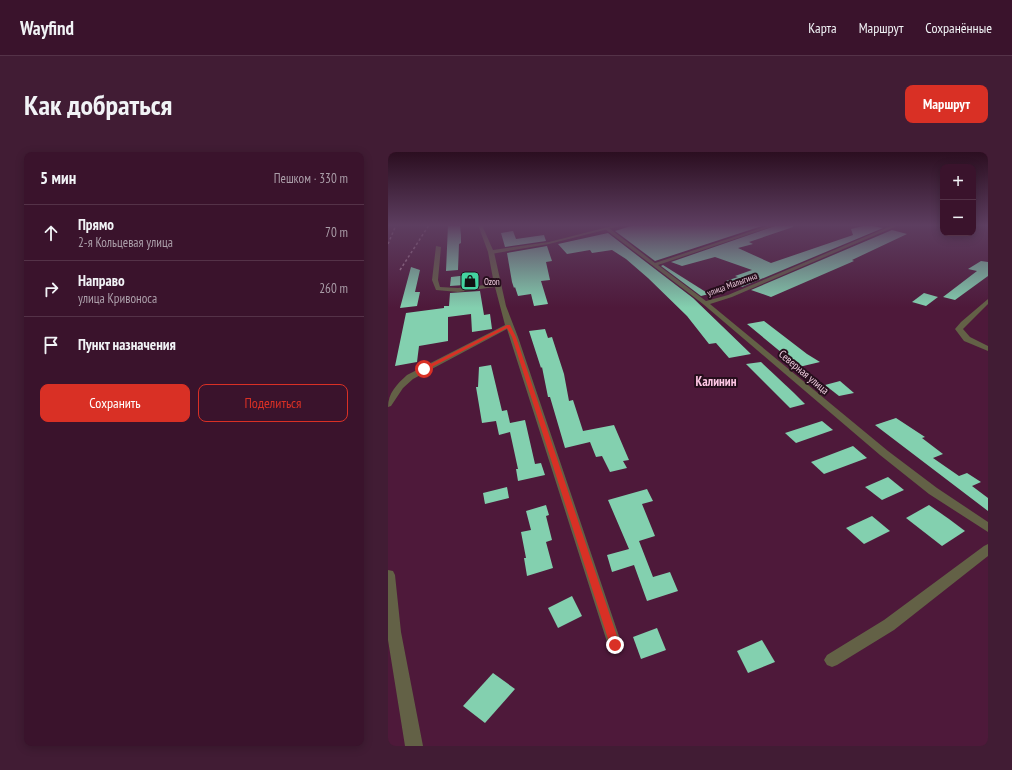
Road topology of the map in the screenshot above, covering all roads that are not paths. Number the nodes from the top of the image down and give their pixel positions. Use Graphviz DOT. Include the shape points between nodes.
graph roads {
  1 [pos="491,252"];
  2 [pos="437,253"];
  3 [pos="638,253"];
  4 [pos="690,253"];
  5 [pos="832,253"];
  6 [pos="653,265"];
  7 [pos="497,285"];
  8 [pos="988,301"];
  9 [pos="705,304"];
  10 [pos="508,326"];
  11 [pos="988,348"];
  12 [pos="388,404"];
  13 [pos="988,528"];
  14 [pos="988,549"];
  15 [pos="388,575"];
  16 [pos="615,645"];
  17 [pos="832,660"];
  18 [pos="414,746"];
  1 -- 7 [label="street"];
  2 -- 7 [label="street" via="435,280 438,289 458,290"];
  3 -- 6 [label="street, Северная улица"];
  4 -- 6 [label="street"];
  5 -- 9 [label="street, улица Малыгина"];
  6 -- 9 [label="street, Северная улица"];
  7 -- 10 [label="street"];
  8 -- 11 [label="street" via="959,329 967,338"];
  9 -- 13 [label="street, Северная улица" via="884,453 933,491"];
  10 -- 12 [label="street" via="410,377 400,386"];
  10 -- 16 [label="street" via="514,337"];
  14 -- 17 [label="street" via="889,624"];
  15 -- 18 [label="street" via="394,632"];
}
